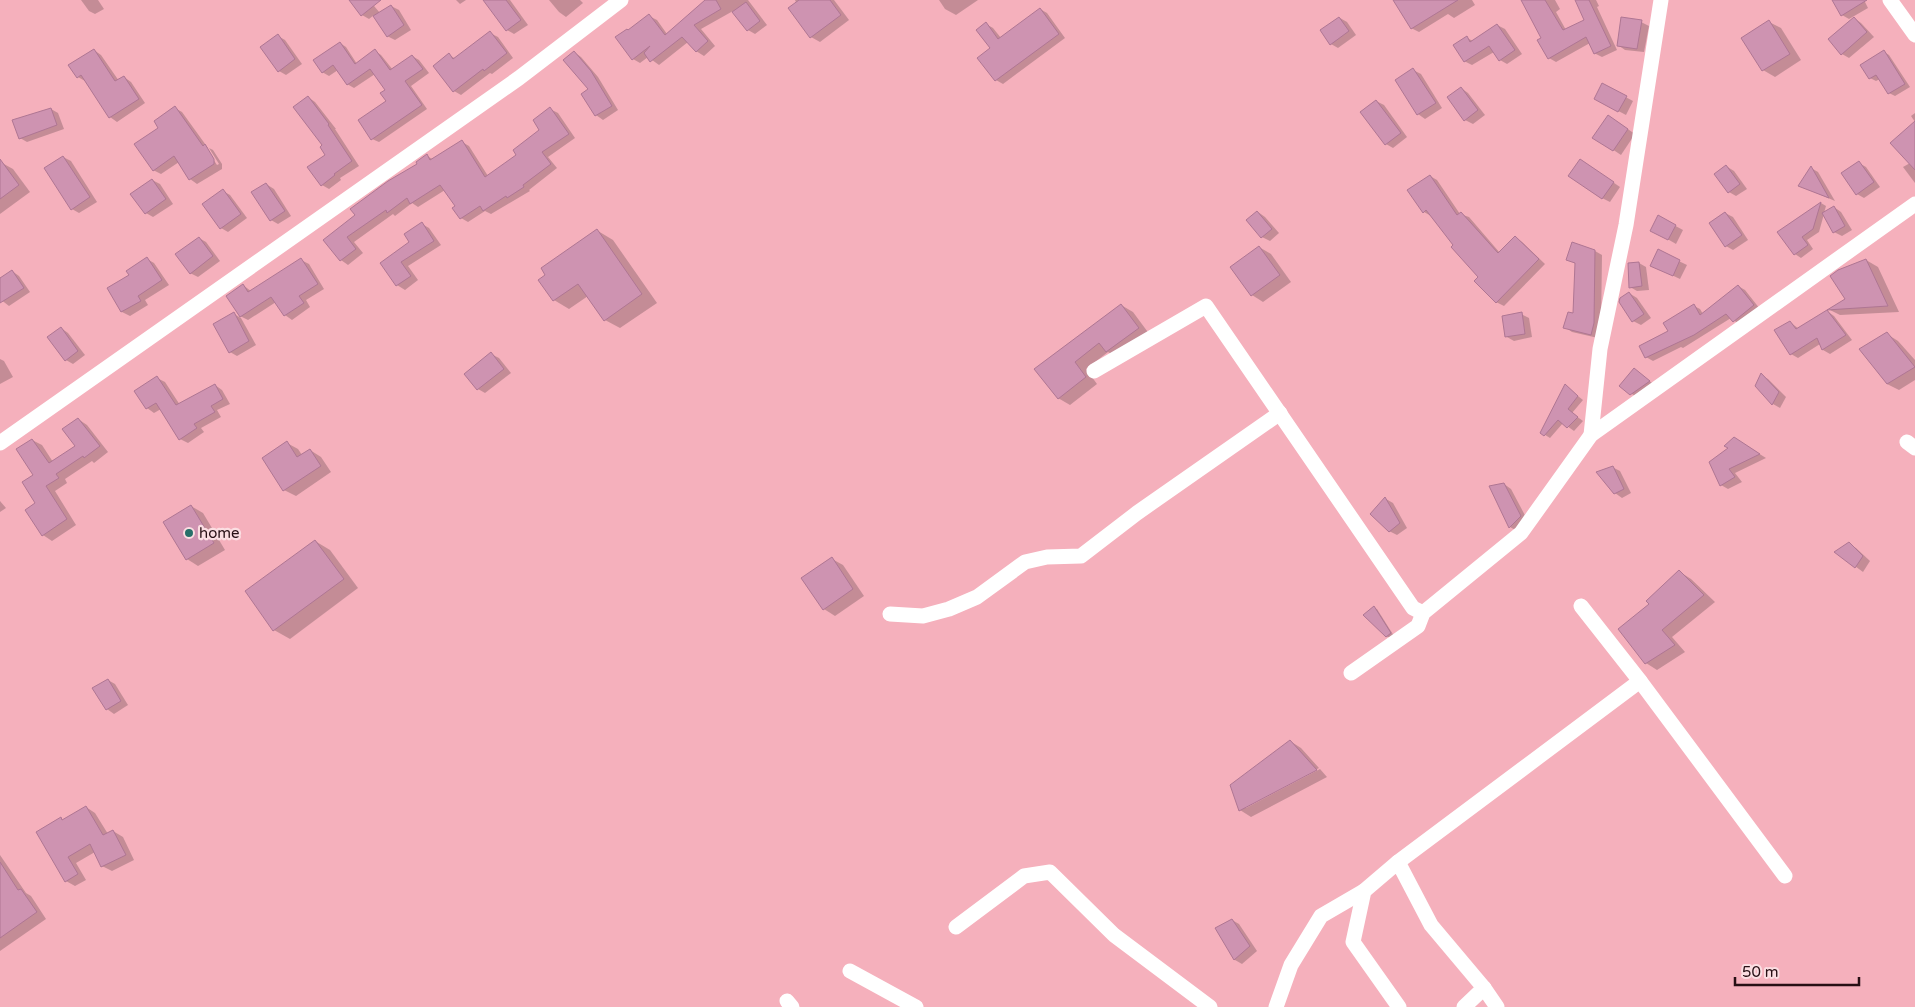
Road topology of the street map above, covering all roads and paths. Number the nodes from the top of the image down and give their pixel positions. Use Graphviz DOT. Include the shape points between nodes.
graph roads {
  1 [pos="620,0"];
  2 [pos="1661,0"];
  3 [pos="1890,0"];
  4 [pos="1915,35"];
  5 [pos="1915,204"];
  6 [pos="1094,371"];
  7 [pos="1280,412"];
  8 [pos="1592,435"];
  9 [pos="0,443"];
  10 [pos="1581,606"];
  11 [pos="1423,613"];
  12 [pos="890,614"];
  13 [pos="1351,673"];
  14 [pos="1640,681"];
  15 [pos="1398,862"];
  16 [pos="1785,876"];
  17 [pos="1364,891"];
  18 [pos="956,927"];
  19 [pos="850,971"];
  20 [pos="1484,988"];
  21 [pos="916,1007"];
  22 [pos="1210,1007"];
  23 [pos="1276,1007"];
  24 [pos="1399,1007"];
  25 [pos="1464,1007"];
  26 [pos="1497,1007"];
  1 -- 9 [label="street" via="519,78"];
  2 -- 8 [label="street" via="1626,225 1600,349"];
  3 -- 4 [label="street"];
  5 -- 8 [label="street"];
  6 -- 7 [label="street" via="1206,306"];
  7 -- 11 [label="street" via="1413,608"];
  7 -- 12 [label="street" via="1081,556 1047,557 1026,562 977,597 949,609 923,616"];
  8 -- 11 [label="street" via="1521,533"];
  10 -- 14 [label="street"];
  11 -- 13 [label="street" via="1418,626"];
  14 -- 15 [label="street"];
  14 -- 16 [label="street"];
  15 -- 17 [label="street"];
  15 -- 20 [label="street" via="1431,925"];
  17 -- 23 [label="street" via="1321,916 1291,965"];
  17 -- 24 [label="street" via="1353,942"];
  18 -- 22 [label="street" via="1024,876 1050,872 1114,935"];
  19 -- 21 [label="street"];
  20 -- 25 [label="street"];
  20 -- 26 [label="street"];
}
